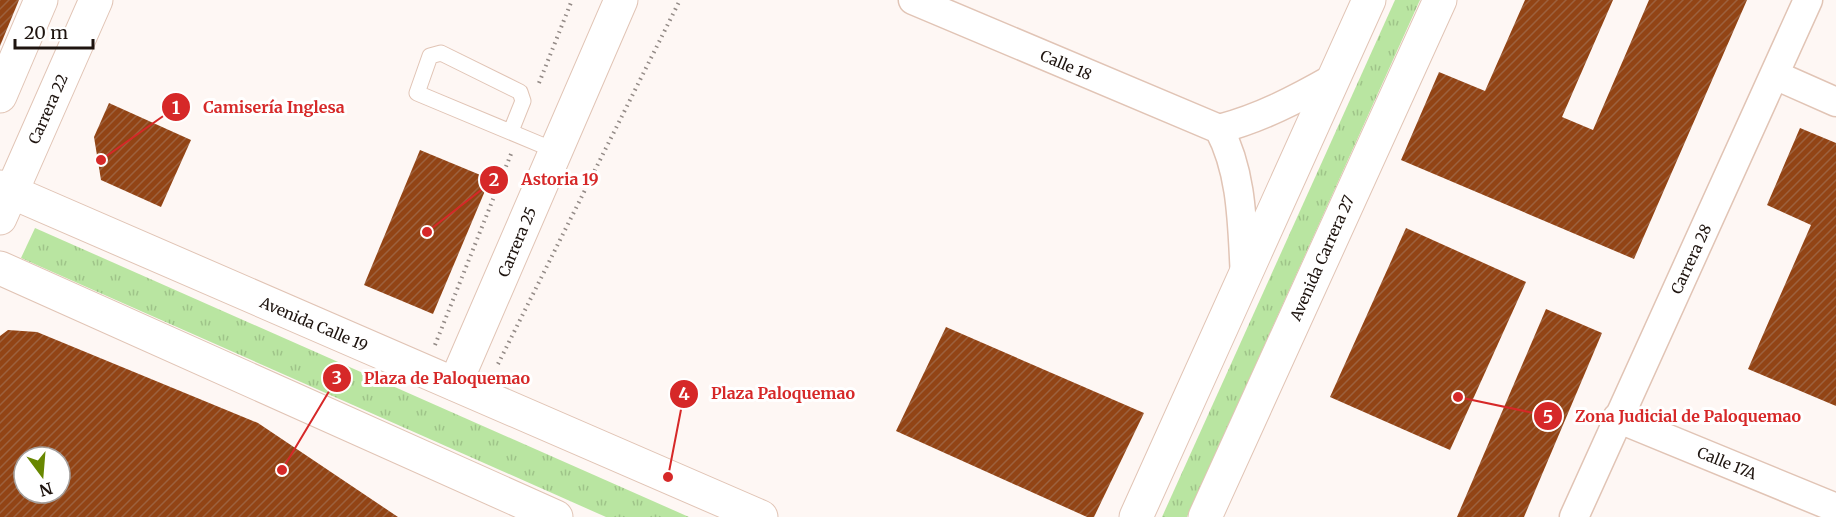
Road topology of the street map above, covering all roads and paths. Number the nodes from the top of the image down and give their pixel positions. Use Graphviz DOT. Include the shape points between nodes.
graph roads {
  1 [pos="41,0"];
  2 [pos="96,0"];
  3 [pos="572,0"];
  4 [pos="621,0"];
  5 [pos="680,0"];
  6 [pos="913,0"];
  7 [pos="1369,0"];
  8 [pos="1440,0"];
  9 [pos="1808,0"];
  10 [pos="1775,75"];
  11 [pos="1334,78"];
  12 [pos="535,93"];
  13 [pos="0,96"];
  14 [pos="1836,102"];
  15 [pos="1219,129"];
  16 [pos="515,133"];
  17 [pos="556,151"];
  18 [pos="4,199"];
  19 [pos="0,268"];
  20 [pos="1245,276"];
  21 [pos="424,371"];
  22 [pos="469,390"];
  23 [pos="1617,418"];
  24 [pos="1836,508"];
  25 [pos="556,517"];
  26 [pos="761,517"];
  27 [pos="1136,517"];
  28 [pos="1205,517"];
  29 [pos="1574,517"];
  1 -- 13 [label="main road"];
  2 -- 18 [label="main road, Carrera 22"];
  3 -- 12 [label="path"];
  4 -- 17 [label="main road, Carrera 25"];
  5 -- 22 [label="path"];
  6 -- 15 [label="street, Calle 18"];
  7 -- 11 [label="main road"];
  8 -- 28 [label="main road, Avenida Carrera 27"];
  9 -- 10 [label="street, Carrera 28"];
  10 -- 14 [label="street"];
  10 -- 23 [label="street, Carrera 28"];
  11 -- 15 [label="street" via="1269,112"];
  11 -- 20 [label="main road"];
  15 -- 20 [label="street" via="1228,145 1240,200"];
  16 -- 16 [label="lane" via="523,101 519,92 441,53 430,56 417,93"];
  16 -- 17 [label="lane"];
  16 -- 21 [label="path"];
  17 -- 22 [label="main road, Carrera 25"];
  18 -- 21 [label="main road, Avenida Calle 19"];
  19 -- 25 [label="main road"];
  20 -- 27 [label="main road"];
  21 -- 22 [label="main road, Avenida Calle 19"];
  22 -- 26 [label="main road, Avenida Calle 19"];
  23 -- 24 [label="street, Calle 17A"];
  23 -- 29 [label="street, Carrera 28"];
}
